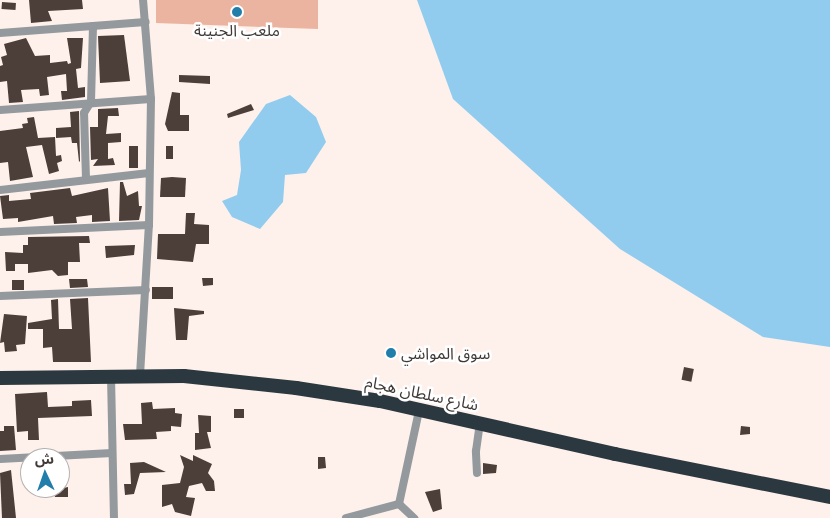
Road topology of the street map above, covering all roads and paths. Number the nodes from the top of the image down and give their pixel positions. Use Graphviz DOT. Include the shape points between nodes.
graph roads {
  1 [pos="143,0"];
  2 [pos="146,22"];
  3 [pos="93,26"];
  4 [pos="0,33"];
  5 [pos="151,99"];
  6 [pos="91,102"];
  7 [pos="0,110"];
  8 [pos="149,173"];
  9 [pos="86,178"];
  10 [pos="0,190"];
  11 [pos="149,225"];
  12 [pos="0,232"];
  13 [pos="146,290"];
  14 [pos="0,296"];
  15 [pos="140,375"];
  16 [pos="111,376"];
  17 [pos="0,378"];
  18 [pos="419,411"];
  19 [pos="480,422"];
  20 [pos="112,453"];
  21 [pos="0,459"];
  22 [pos="477,473"];
  23 [pos="830,497"];
  24 [pos="399,504"];
  25 [pos="366,515"];
  26 [pos="114,518"];
  27 [pos="346,518"];
  28 [pos="414,518"];
  1 -- 2 [label="street"];
  2 -- 3 [label="street"];
  2 -- 5 [label="street"];
  3 -- 4 [label="street"];
  3 -- 6 [label="street"];
  5 -- 6 [label="street"];
  5 -- 8 [label="street"];
  6 -- 7 [label="street"];
  6 -- 9 [label="street" via="84,113"];
  8 -- 9 [label="street"];
  8 -- 11 [label="street"];
  9 -- 10 [label="street"];
  11 -- 12 [label="street"];
  11 -- 13 [label="street"];
  13 -- 14 [label="street"];
  13 -- 15 [label="street"];
  15 -- 16 [label="highway, شارع سلطان هجام"];
  15 -- 18 [label="highway, شارع سلطان هجام" via="212,378 296,388"];
  16 -- 17 [label="highway, شارع سلطان هجام"];
  16 -- 20 [label="street"];
  18 -- 19 [label="highway, شارع سلطان هجام"];
  18 -- 24 [label="street"];
  19 -- 22 [label="street"];
  19 -- 23 [label="highway, شارع سلطان هجام" via="615,454"];
  20 -- 21 [label="street"];
  20 -- 26 [label="street"];
  24 -- 25 [label="street"];
  24 -- 28 [label="street"];
  25 -- 27 [label="street"];
}
